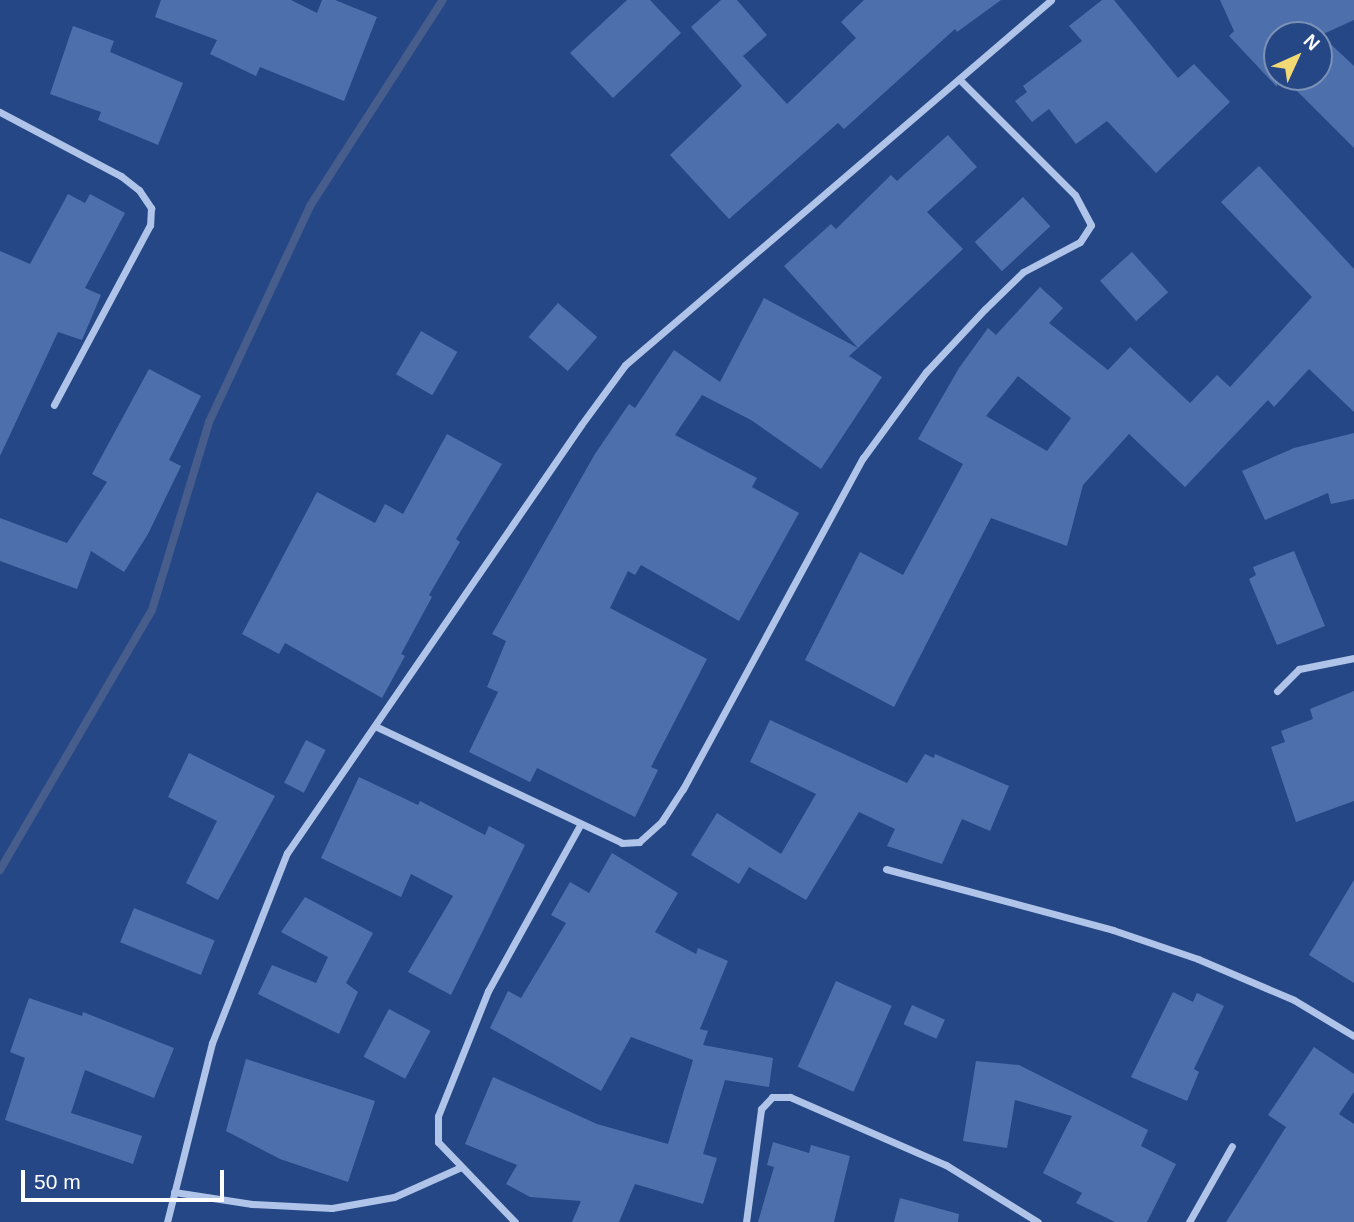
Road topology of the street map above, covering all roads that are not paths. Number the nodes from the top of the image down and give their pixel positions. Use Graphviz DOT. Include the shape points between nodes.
graph roads {
  1 [pos="1051,0"];
  2 [pos="960,80"];
  3 [pos="0,112"];
  4 [pos="54,405"];
  5 [pos="1354,658"];
  6 [pos="1278,691"];
  7 [pos="375,726"];
  8 [pos="580,825"];
  9 [pos="886,869"];
  10 [pos="1354,1036"];
  11 [pos="1232,1146"];
  12 [pos="461,1167"];
  13 [pos="174,1192"];
  14 [pos="167,1222"];
  15 [pos="515,1222"];
  16 [pos="746,1222"];
  17 [pos="1038,1222"];
  18 [pos="1189,1222"];
  1 -- 2 [label="street"];
  2 -- 7 [label="street" via="728,272 625,365"];
  2 -- 8 [label="street" via="1075,195 1091,225 1080,242 1023,272 994,300 926,372 863,458 690,778 662,821 639,842 622,843"];
  3 -- 4 [label="street" via="121,176 139,190 151,208 150,225"];
  5 -- 6 [label="street" via="1299,669"];
  7 -- 8 [label="street"];
  7 -- 13 [label="street" via="287,853 212,1043"];
  8 -- 12 [label="street" via="488,991 440,1100 438,1142"];
  9 -- 10 [label="street" via="1113,930 1185,955 1263,985"];
  11 -- 18 [label="street"];
  12 -- 13 [label="street" via="394,1197 332,1208 252,1204"];
  12 -- 15 [label="street"];
  13 -- 14 [label="street"];
  16 -- 17 [label="street" via="761,1109 772,1097 790,1097 946,1166"];
}
